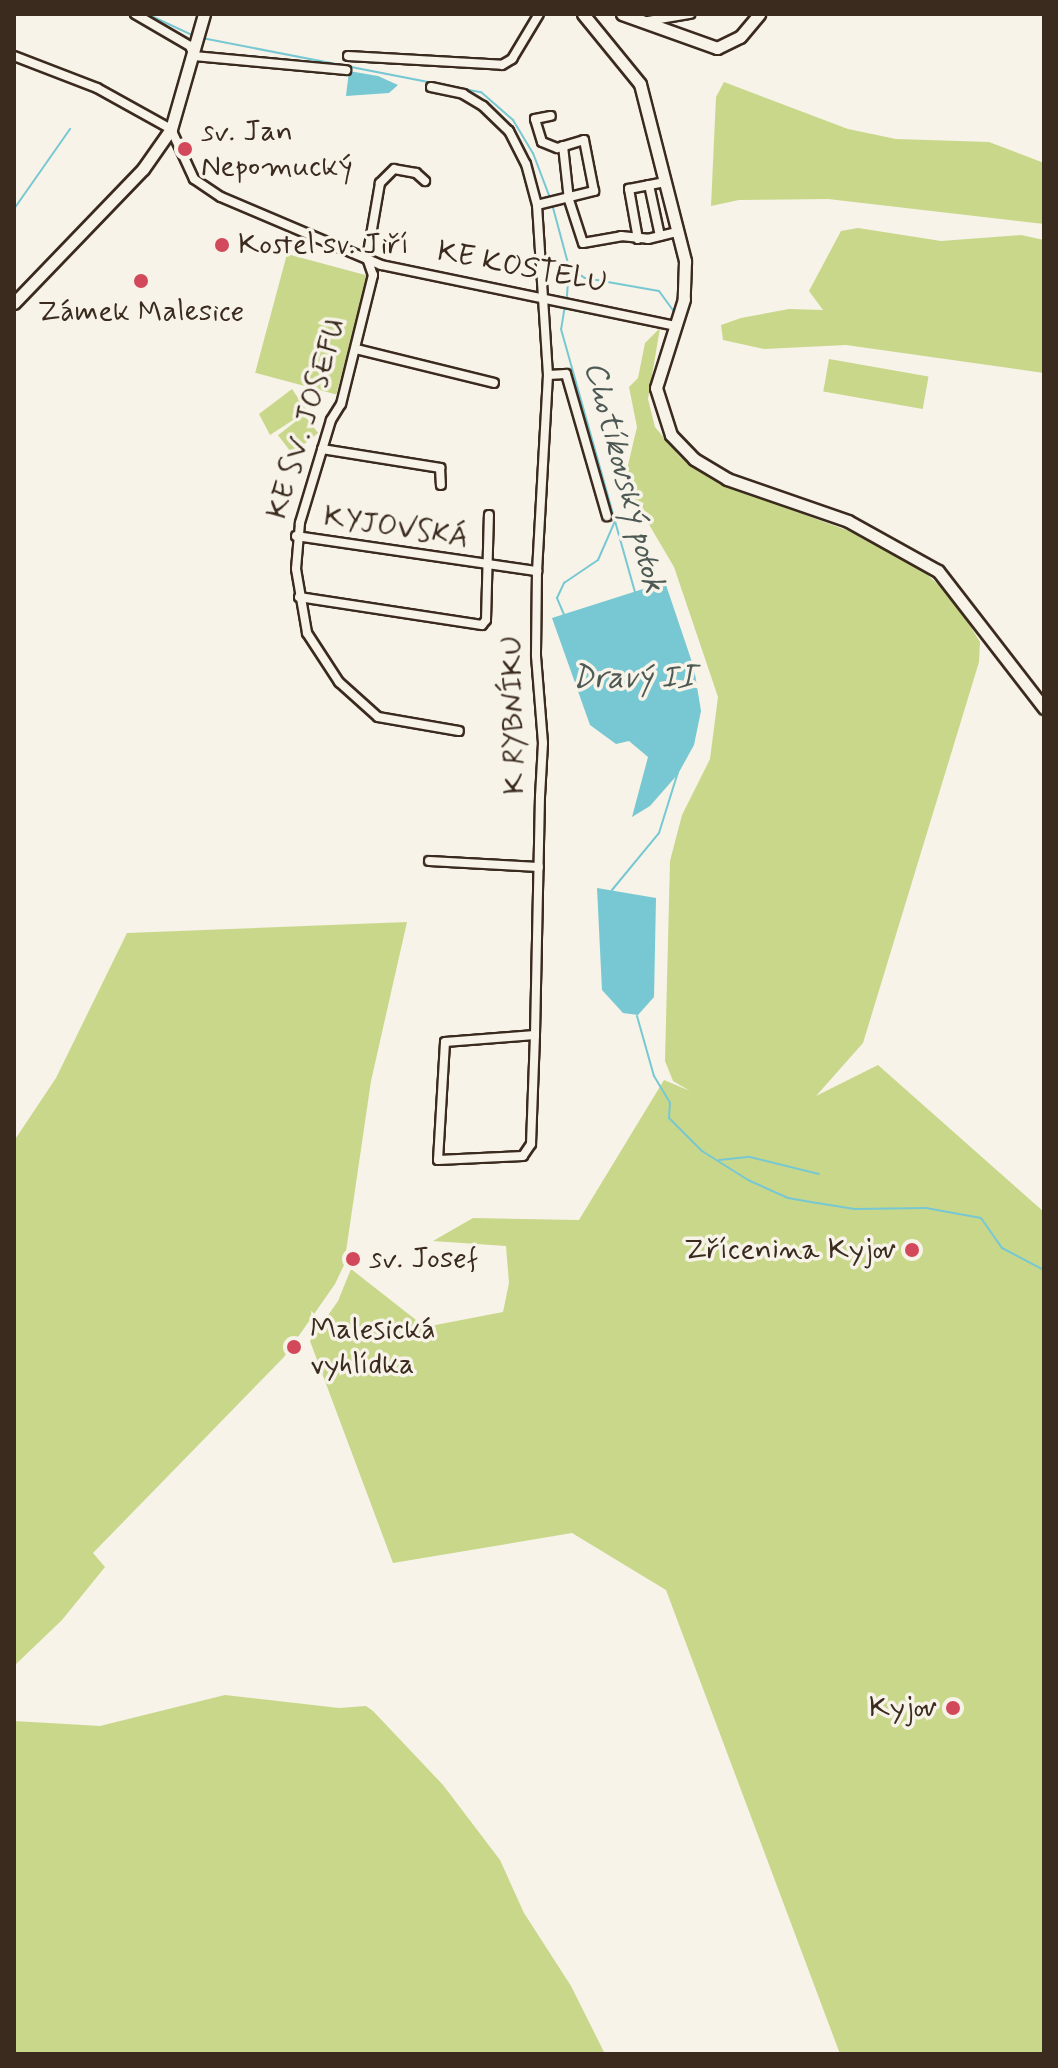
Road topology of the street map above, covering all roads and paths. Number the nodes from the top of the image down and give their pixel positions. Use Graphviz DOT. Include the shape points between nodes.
graph roads {
  1 [pos="135,14"];
  2 [pos="204,14"];
  3 [pos="539,14"];
  4 [pos="583,14"];
  5 [pos="622,14"];
  6 [pos="690,14"];
  7 [pos="759,14"];
  8 [pos="641,21"];
  9 [pos="197,44"];
  10 [pos="14,56"];
  11 [pos="348,56"];
  12 [pos="346,70"];
  13 [pos="431,87"];
  14 [pos="551,116"];
  15 [pos="171,129"];
  16 [pos="563,146"];
  17 [pos="425,181"];
  18 [pos="666,182"];
  19 [pos="649,185"];
  20 [pos="569,196"];
  21 [pos="541,204"];
  22 [pos="679,231"];
  23 [pos="660,236"];
  24 [pos="638,239"];
  25 [pos="367,258"];
  26 [pos="541,297"];
  27 [pos="14,303"];
  28 [pos="675,326"];
  29 [pos="356,349"];
  30 [pos="548,375"];
  31 [pos="494,383"];
  32 [pos="322,449"];
  33 [pos="441,485"];
  34 [pos="489,515"];
  35 [pos="607,516"];
  36 [pos="296,536"];
  37 [pos="488,567"];
  38 [pos="537,571"];
  39 [pos="299,597"];
  40 [pos="1044,708"];
  41 [pos="459,731"];
  42 [pos="429,861"];
  43 [pos="444,862"];
  44 [pos="539,867"];
  45 [pos="444,875"];
  46 [pos="535,1035"];
  1 -- 9 [label="street" via="190,46"];
  2 -- 9 [label="street"];
  3 -- 11 [label="street" via="512,59 502,65"];
  4 -- 18 [label="street" via="640,84"];
  5 -- 8 [label="street"];
  6 -- 8 [label="street"];
  7 -- 8 [label="street" via="740,37 717,48"];
  9 -- 12 [label="street"];
  9 -- 15 [label="street"];
  10 -- 15 [label="street" via="97,88"];
  13 -- 21 [label="street, K RYBNÍKU" via="470,98 509,131"];
  14 -- 16 [label="street" via="535,119 537,132 548,147"];
  15 -- 25 [label="street, KE KOSTELU" via="194,179 221,197"];
  15 -- 27 [label="street" via="112,202"];
  16 -- 20 [label="street"];
  16 -- 20 [label="street" via="584,140 594,191"];
  17 -- 25 [label="street, KE SV. JOSEFU" via="416,173 394,169 383,175"];
  18 -- 19 [label="street"];
  18 -- 22 [label="street"];
  19 -- 23 [label="street"];
  19 -- 24 [label="street" via="629,189"];
  20 -- 21 [label="street"];
  20 -- 24 [label="street" via="583,243 621,236"];
  21 -- 26 [label="street, K RYBNÍKU"];
  22 -- 23 [label="street"];
  22 -- 28 [label="street" via="687,280"];
  23 -- 24 [label="street"];
  25 -- 26 [label="street, KE KOSTELU"];
  25 -- 29 [label="street, KE SV. JOSEFU" via="373,275"];
  26 -- 28 [label="street, KE KOSTELU" via="636,313"];
  26 -- 30 [label="street, K RYBNÍKU"];
  28 -- 40 [label="street" via="656,388 664,425 683,449 727,479 848,521 938,571"];
  29 -- 31 [label="street"];
  29 -- 32 [label="street, KE SV. JOSEFU"];
  30 -- 35 [label="street" via="566,374"];
  30 -- 38 [label="street, K RYBNÍKU"];
  32 -- 33 [label="street" via="440,468"];
  32 -- 36 [label="street, KE SV. JOSEFU"];
  34 -- 37 [label="street, KYJOVSKÁ"];
  36 -- 37 [label="street, KYJOVSKÁ"];
  36 -- 39 [label="street, KE SV. JOSEFU"];
  37 -- 38 [label="street, KYJOVSKÁ"];
  37 -- 39 [label="street, KYJOVSKÁ" via="485,622"];
  38 -- 44 [label="street, K RYBNÍKU" via="536,656 543,726"];
  39 -- 41 [label="street, KE SV. JOSEFU" via="307,633 339,682 378,717"];
  42 -- 43 [label="street"];
  43 -- 44 [label="street"];
  43 -- 45 [label="street"];
  44 -- 46 [label="street, K RYBNÍKU"];
  46 -- 46 [label="street, K RYBNÍKU" via="450,1038 442,1047 438,1160 523,1156 531,1144"];
}
